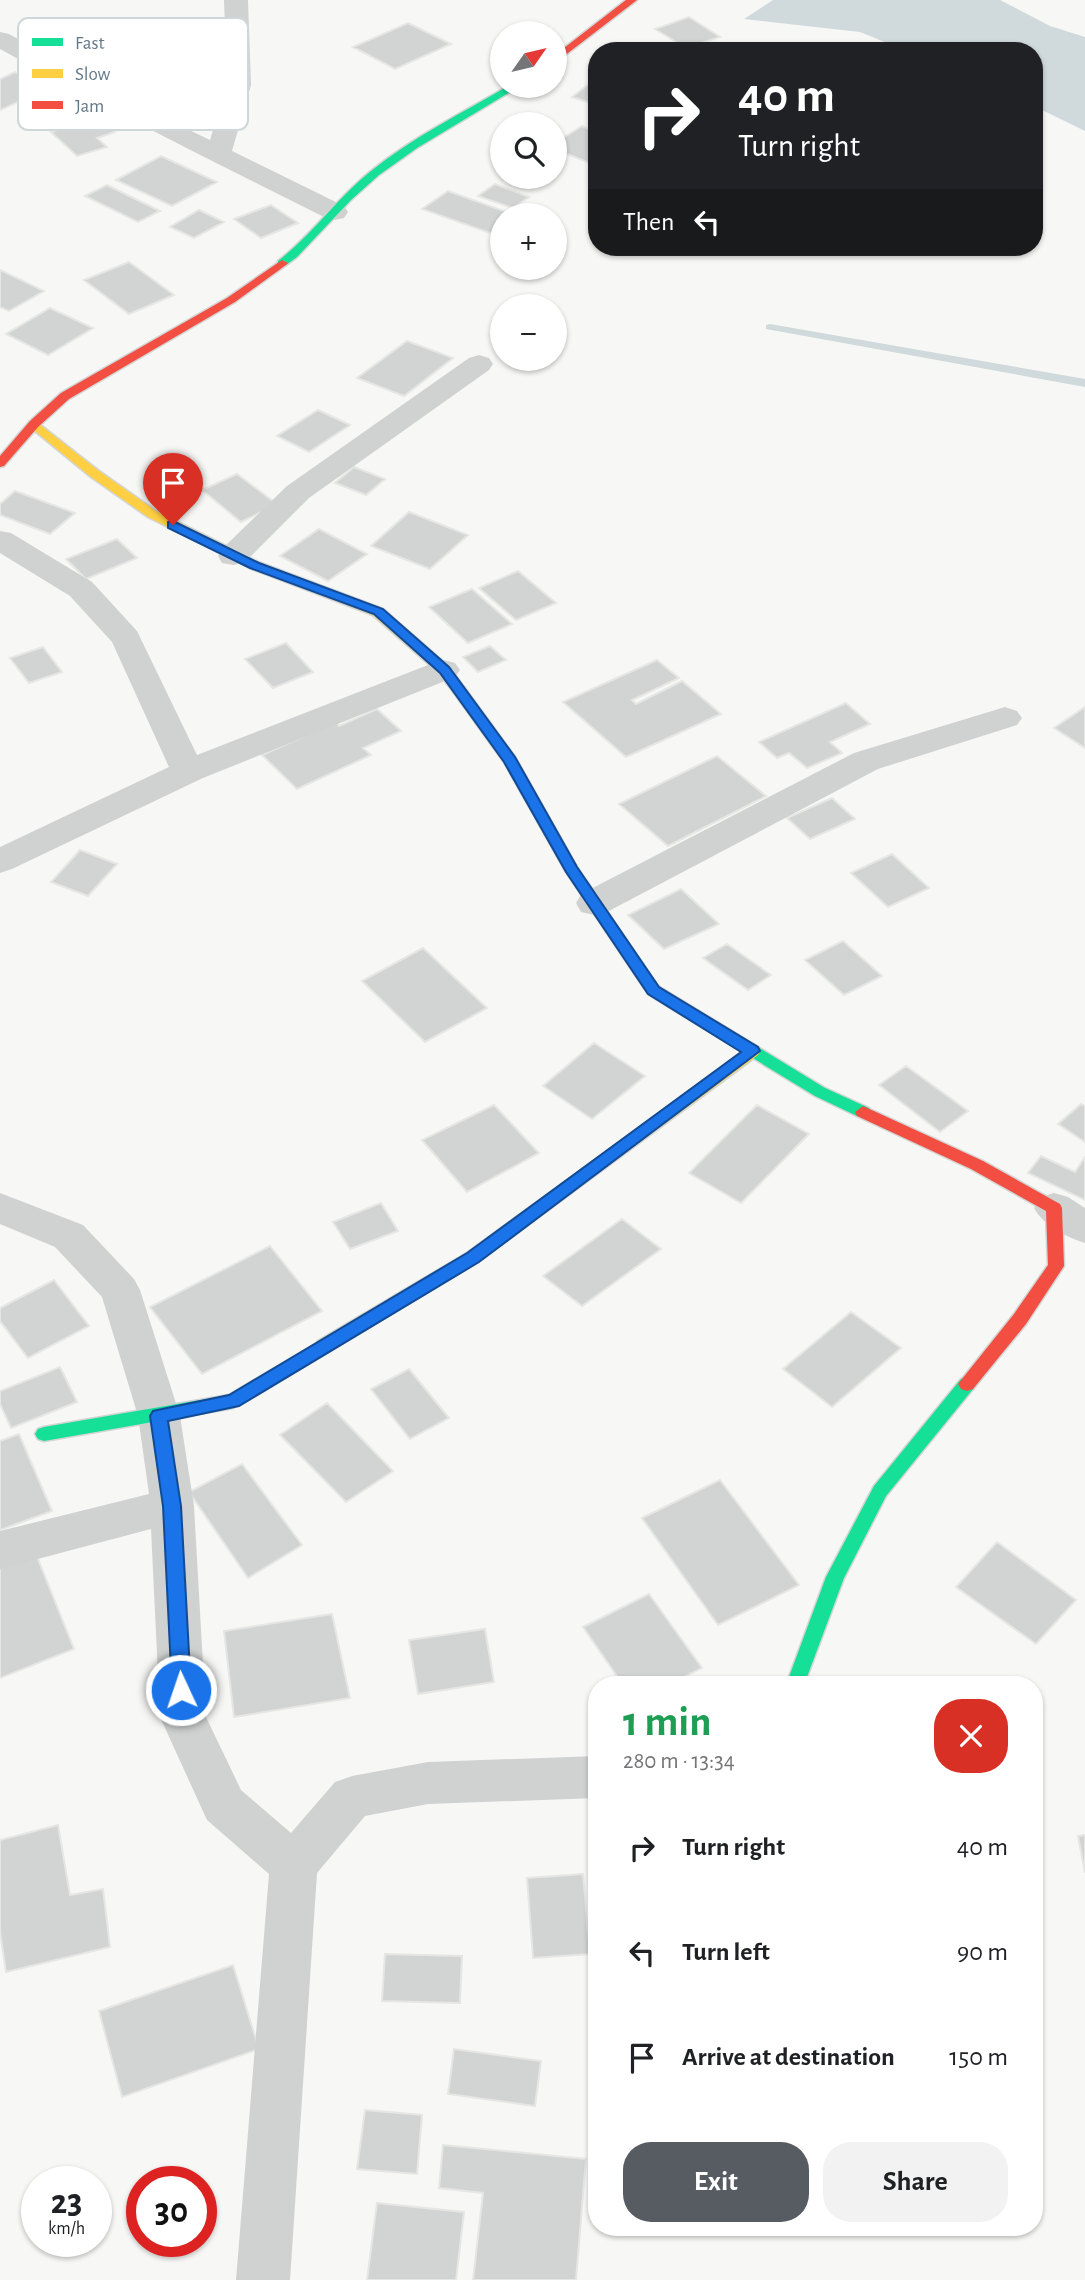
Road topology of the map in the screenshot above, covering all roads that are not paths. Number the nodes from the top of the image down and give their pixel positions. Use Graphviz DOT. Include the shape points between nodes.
graph roads {
  1 [pos="236,0"];
  2 [pos="632,0"];
  3 [pos="237,18"];
  4 [pos="0,39"];
  5 [pos="18,49"];
  6 [pos="567,51"];
  7 [pos="495,98"];
  8 [pos="168,130"];
  9 [pos="226,130"];
  10 [pos="218,155"];
  11 [pos="335,212"];
  12 [pos="478,364"];
  13 [pos="34,424"];
  14 [pos="0,463"];
  15 [pos="0,540"];
  16 [pos="233,556"];
  17 [pos="444,670"];
  18 [pos="1005,718"];
  19 [pos="191,770"];
  20 [pos="0,861"];
  21 [pos="594,903"];
  22 [pos="753,1051"];
  23 [pos="0,1208"];
  24 [pos="1069,1218"];
  25 [pos="159,1416"];
  26 [pos="44,1434"];
  27 [pos="172,1506"];
  28 [pos="0,1550"];
  29 [pos="798,1676"];
  30 [pos="588,1777"];
  31 [pos="294,1865"];
  32 [pos="263,2280"];
  1 -- 3 [label="street"];
  2 -- 6 [label="street"];
  4 -- 5 [label="street"];
  7 -- 11 [label="street" via="393,160"];
  8 -- 10 [label="street"];
  9 -- 10 [label="street"];
  10 -- 11 [label="street"];
  11 -- 13 [label="street" via="302,249 231,300 65,396"];
  12 -- 16 [label="street" via="298,492"];
  13 -- 14 [label="street"];
  13 -- 16 [label="street" via="152,514"];
  15 -- 19 [label="street" via="81,589 126,638 181,760"];
  16 -- 17 [label="street" via="378,612"];
  17 -- 19 [label="street"];
  17 -- 21 [label="street" via="510,760"];
  18 -- 21 [label="street" via="866,761"];
  19 -- 20 [label="street"];
  21 -- 22 [label="street" via="653,990"];
  22 -- 24 [label="street" via="820,1092 977,1165"];
  22 -- 25 [label="street" via="473,1257 233,1401"];
  23 -- 25 [label="street" via="69,1236 120,1290"];
  24 -- 29 [label="street" via="1056,1266 1020,1319 880,1491 835,1577"];
  25 -- 26 [label="street"];
  25 -- 27 [label="street"];
  27 -- 28 [label="street"];
  27 -- 31 [label="street" via="183,1717 224,1805"];
  30 -- 31 [label="street" via="428,1783 352,1797"];
  31 -- 32 [label="street"];
}
